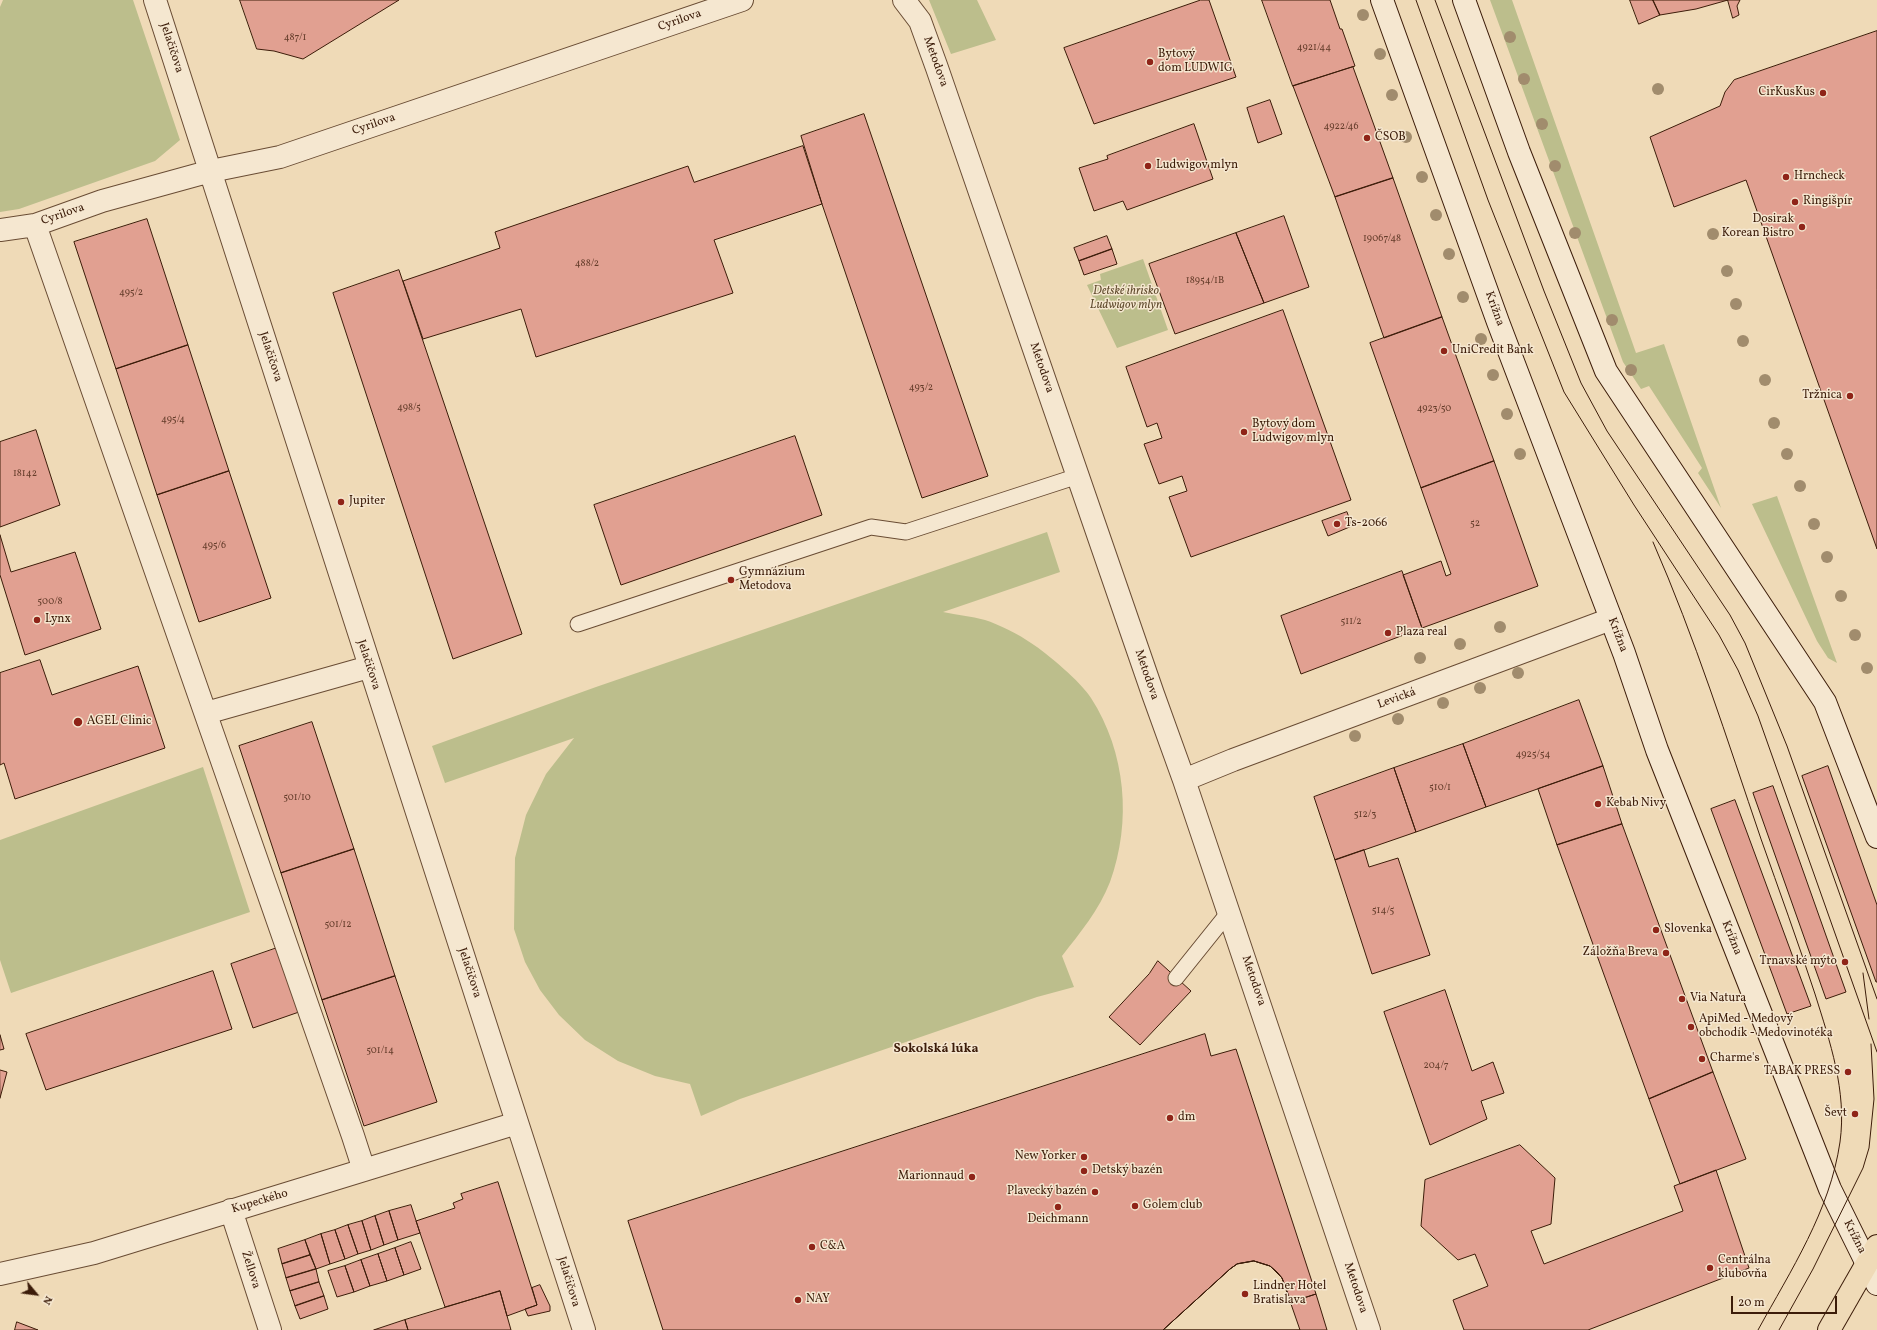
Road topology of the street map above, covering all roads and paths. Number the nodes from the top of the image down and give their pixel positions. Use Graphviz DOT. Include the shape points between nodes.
graph roads {
  1 [pos="155,0"];
  2 [pos="742,0"];
  3 [pos="904,0"];
  4 [pos="1382,0"];
  5 [pos="1464,0"];
  6 [pos="211,171"];
  7 [pos="35,225"];
  8 [pos="0,230"];
  9 [pos="1078,476"];
  10 [pos="1611,619"];
  11 [pos="578,624"];
  12 [pos="369,667"];
  13 [pos="206,713"];
  14 [pos="1184,780"];
  15 [pos="1877,837"];
  16 [pos="1229,912"];
  17 [pos="1176,978"];
  18 [pos="517,1123"];
  19 [pos="364,1170"];
  20 [pos="231,1210"];
  21 [pos="1872,1254"];
  22 [pos="0,1274"];
  23 [pos="1877,1284"];
  24 [pos="270,1330"];
  25 [pos="584,1330"];
  26 [pos="1369,1330"];
  27 [pos="1829,1330"];
  1 -- 6 [label="street, Jelačičova"];
  2 -- 6 [label="street, Cyrilova" via="280,157"];
  3 -- 9 [label="street, Metodova" via="920,21"];
  4 -- 10 [label="street, Krížna" via="1501,329"];
  5 -- 15 [label="street" via="1519,152 1606,371 1825,702"];
  6 -- 7 [label="street, Cyrilova" via="102,201"];
  6 -- 12 [label="street, Jelačičova"];
  7 -- 8 [label="street, Cyrilova"];
  7 -- 13 [label="street"];
  9 -- 11 [label="lane" via="906,532 871,527"];
  9 -- 14 [label="street, Metodova"];
  10 -- 14 [label="street, Levická"];
  10 -- 21 [label="street, Krížna" via="1657,750 1830,1189"];
  12 -- 13 [label="street"];
  12 -- 18 [label="street, Jelačičova"];
  13 -- 19 [label="street"];
  14 -- 16 [label="street, Metodova"];
  16 -- 17 [label="lane"];
  16 -- 26 [label="street, Metodova"];
  18 -- 19 [label="street, Kupeckého"];
  18 -- 25 [label="street, Jelačičova"];
  19 -- 20 [label="street, Kupeckého"];
  20 -- 22 [label="street, Kupeckého" via="94,1253"];
  20 -- 24 [label="street, Žellova"];
  21 -- 23 [label="street"];
  21 -- 27 [label="main road"];
}
